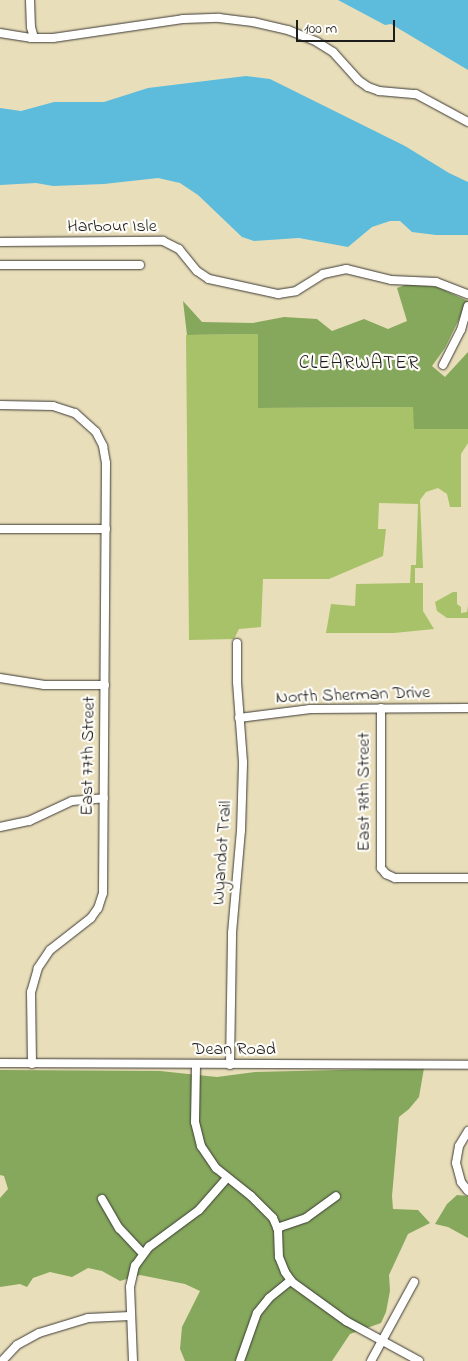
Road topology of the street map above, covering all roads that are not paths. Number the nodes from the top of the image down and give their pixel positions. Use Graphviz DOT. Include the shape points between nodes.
graph roads {
  1 [pos="30,0"];
  2 [pos="0,33"];
  3 [pos="34,38"];
  4 [pos="468,122"];
  5 [pos="0,242"];
  6 [pos="0,265"];
  7 [pos="140,265"];
  8 [pos="468,294"];
  9 [pos="468,306"];
  10 [pos="443,365"];
  11 [pos="0,405"];
  12 [pos="0,529"];
  13 [pos="106,529"];
  14 [pos="237,643"];
  15 [pos="0,678"];
  16 [pos="105,685"];
  17 [pos="380,708"];
  18 [pos="468,708"];
  19 [pos="239,718"];
  20 [pos="104,798"];
  21 [pos="0,827"];
  22 [pos="468,878"];
  23 [pos="2,1063"];
  24 [pos="32,1064"];
  25 [pos="196,1065"];
  26 [pos="230,1065"];
  27 [pos="468,1065"];
  28 [pos="468,1131"];
  29 [pos="227,1178"];
  30 [pos="468,1191"];
  31 [pos="336,1196"];
  32 [pos="102,1199"];
  33 [pos="277,1228"];
  34 [pos="143,1254"];
  35 [pos="291,1280"];
  36 [pos="414,1282"];
  37 [pos="130,1316"];
  38 [pos="383,1342"];
  39 [pos="2,1361"];
  40 [pos="133,1361"];
  41 [pos="240,1361"];
  42 [pos="371,1361"];
  43 [pos="419,1361"];
  1 -- 3 [label="street"];
  2 -- 3 [label="street"];
  3 -- 4 [label="street" via="77,36 192,18 268,24 323,45 368,87 416,94"];
  5 -- 8 [label="street, Harbour Isle" via="163,241 182,251 197,271 209,279 278,294 298,290 328,272 349,269 391,280 436,282"];
  6 -- 7 [label="street"];
  9 -- 10 [label="street" via="461,330"];
  11 -- 13 [label="street, East 77th Street" via="58,407 75,413 89,424 105,453"];
  12 -- 13 [label="street"];
  13 -- 16 [label="street, East 77th Street"];
  14 -- 19 [label="street, Wyandot Trail"];
  15 -- 16 [label="street" via="44,685"];
  16 -- 20 [label="street, East 77th Street"];
  17 -- 18 [label="street, North Sherman Drive"];
  17 -- 19 [label="street, North Sherman Drive" via="310,708"];
  17 -- 22 [label="street, East 78th Street" via="380,864 385,874 395,878"];
  19 -- 26 [label="street, Wyandot Trail" via="242,831 232,933"];
  20 -- 21 [label="street" via="72,801 29,821"];
  20 -- 24 [label="street, East 77th Street" via="101,902 91,918 50,950 38,968 32,992"];
  23 -- 24 [label="street, Dean Road"];
  24 -- 25 [label="street, Dean Road"];
  25 -- 26 [label="street, Dean Road"];
  25 -- 29 [label="street" via="195,1122 198,1137 208,1159"];
  26 -- 27 [label="street, Dean Road"];
  28 -- 30 [label="street" via="459,1146 456,1163 459,1178"];
  29 -- 33 [label="street" via="258,1202 273,1218"];
  29 -- 34 [label="street" via="199,1210"];
  31 -- 33 [label="street" via="306,1218"];
  32 -- 34 [label="street" via="119,1228"];
  33 -- 35 [label="street" via="278,1257"];
  34 -- 37 [label="street" via="132,1275"];
  35 -- 38 [label="street" via="346,1321"];
  35 -- 41 [label="street" via="257,1313"];
  36 -- 38 [label="street"];
  37 -- 39 [label="street" via="94,1317 39,1333 18,1345"];
  37 -- 40 [label="street"];
  38 -- 42 [label="street"];
  38 -- 43 [label="street"];
}
